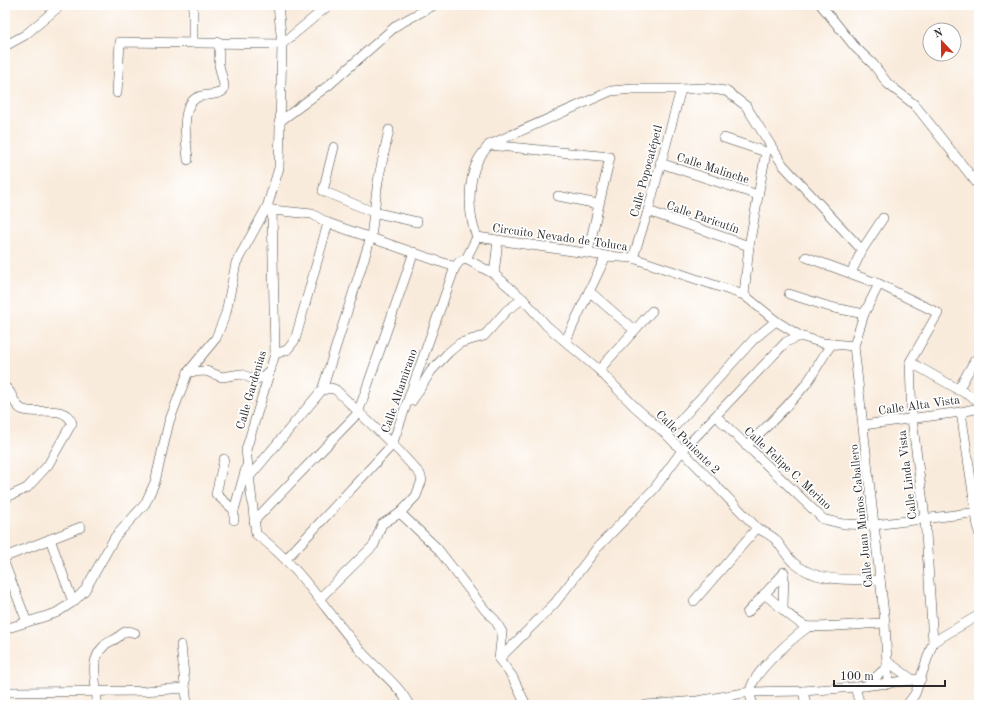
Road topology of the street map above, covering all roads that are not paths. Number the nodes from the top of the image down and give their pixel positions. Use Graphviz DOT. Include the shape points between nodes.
graph roads {
  1 [pos="61,5"];
  2 [pos="193,5"];
  3 [pos="278,5"];
  4 [pos="329,5"];
  5 [pos="434,5"];
  6 [pos="821,5"];
  7 [pos="219,42"];
  8 [pos="194,43"];
  9 [pos="282,44"];
  10 [pos="5,46"];
  11 [pos="681,89"];
  12 [pos="117,93"];
  13 [pos="280,122"];
  14 [pos="390,130"];
  15 [pos="724,138"];
  16 [pos="489,145"];
  17 [pos="334,147"];
  18 [pos="769,150"];
  19 [pos="188,160"];
  20 [pos="660,163"];
  21 [pos="979,186"];
  22 [pos="758,195"];
  23 [pos="558,196"];
  24 [pos="598,204"];
  25 [pos="270,209"];
  26 [pos="648,211"];
  27 [pos="373,212"];
  28 [pos="883,218"];
  29 [pos="417,222"];
  30 [pos="328,223"];
  31 [pos="477,237"];
  32 [pos="371,238"];
  33 [pos="498,241"];
  34 [pos="749,246"];
  35 [pos="862,250"];
  36 [pos="414,252"];
  37 [pos="588,252"];
  38 [pos="606,256"];
  39 [pos="806,257"];
  40 [pos="633,258"];
  41 [pos="466,259"];
  42 [pos="455,267"];
  43 [pos="851,273"];
  44 [pos="494,274"];
  45 [pos="879,284"];
  46 [pos="589,291"];
  47 [pos="789,294"];
  48 [pos="744,295"];
  49 [pos="523,299"];
  50 [pos="652,311"];
  51 [pos="864,314"];
  52 [pos="776,321"];
  53 [pos="634,330"];
  54 [pos="800,336"];
  55 [pos="566,340"];
  56 [pos="831,345"];
  57 [pos="854,346"];
  58 [pos="275,354"];
  59 [pos="975,360"];
  60 [pos="910,362"];
  61 [pos="272,368"];
  62 [pos="599,370"];
  63 [pos="188,372"];
  64 [pos="5,387"];
  65 [pos="322,390"];
  66 [pos="958,390"];
  67 [pos="979,401"];
  68 [pos="979,408"];
  69 [pos="962,412"];
  70 [pos="358,413"];
  71 [pos="716,416"];
  72 [pos="912,419"];
  73 [pos="863,425"];
  74 [pos="667,435"];
  75 [pos="746,446"];
  76 [pos="396,448"];
  77 [pos="681,452"];
  78 [pos="224,459"];
  79 [pos="248,462"];
  80 [pos="250,476"];
  81 [pos="5,498"];
  82 [pos="978,512"];
  83 [pos="400,513"];
  84 [pos="925,518"];
  85 [pos="254,521"];
  86 [pos="874,525"];
  87 [pos="81,527"];
  88 [pos="757,528"];
  89 [pos="979,533"];
  90 [pos="50,539"];
  91 [pos="5,557"];
  92 [pos="287,558"];
  93 [pos="793,562"];
  94 [pos="5,565"];
  95 [pos="784,573"];
  96 [pos="880,580"];
  97 [pos="764,594"];
  98 [pos="320,598"];
  99 [pos="694,601"];
  100 [pos="73,602"];
  101 [pos="783,608"];
  102 [pos="747,613"];
  103 [pos="979,616"];
  104 [pos="793,619"];
  105 [pos="27,622"];
  106 [pos="885,623"];
  107 [pos="808,627"];
  108 [pos="5,629"];
  109 [pos="136,633"];
  110 [pos="792,639"];
  111 [pos="933,642"];
  112 [pos="181,645"];
  113 [pos="499,660"];
  114 [pos="888,664"];
  115 [pos="917,679"];
  116 [pos="888,684"];
  117 [pos="866,686"];
  118 [pos="185,688"];
  119 [pos="855,688"];
  120 [pos="98,691"];
  121 [pos="803,691"];
  122 [pos="12,692"];
  123 [pos="750,692"];
  124 [pos="697,703"];
  125 [pos="97,705"];
  126 [pos="186,705"];
  127 [pos="409,705"];
  128 [pos="526,705"];
  129 [pos="646,705"];
  130 [pos="753,705"];
  131 [pos="806,705"];
  132 [pos="860,705"];
  133 [pos="907,705"];
  1 -- 10 [label="street" via="25,35"];
  2 -- 8 [label="street"];
  3 -- 9 [label="street"];
  4 -- 9 [label="street"];
  5 -- 13 [label="street" via="397,25 329,85"];
  6 -- 21 [label="street" via="888,84 915,105"];
  7 -- 8 [label="street"];
  7 -- 9 [label="street"];
  7 -- 19 [label="street" via="223,91 217,95 197,97 188,104 185,113"];
  8 -- 12 [label="street" via="120,42"];
  9 -- 13 [label="street"];
  11 -- 16 [label="street" via="611,91"];
  11 -- 18 [label="street" via="726,91 746,106"];
  11 -- 20 [label="street, Calle Popocatépetl"];
  13 -- 25 [label="street" via="279,168"];
  14 -- 27 [label="street"];
  15 -- 18 [label="street"];
  16 -- 24 [label="street" via="610,157"];
  16 -- 31 [label="street, Circuito Nevado de Toluca" via="478,161 470,197 472,225"];
  17 -- 27 [label="street" via="323,191"];
  18 -- 22 [label="street"];
  18 -- 35 [label="street"];
  20 -- 22 [label="street, Calle Malinche"];
  20 -- 26 [label="street, Calle Popocatépetl"];
  22 -- 34 [label="street"];
  23 -- 24 [label="street"];
  24 -- 37 [label="street"];
  25 -- 30 [label="street" via="312,214"];
  25 -- 58 [label="street, Calle Gardenias"];
  25 -- 63 [label="street" via="236,263 226,313 216,338"];
  26 -- 34 [label="street, Calle Paricutín"];
  26 -- 40 [label="street, Calle Popocatépetl"];
  27 -- 29 [label="street"];
  27 -- 32 [label="street"];
  28 -- 35 [label="street"];
  30 -- 32 [label="street"];
  30 -- 58 [label="street" via="295,340 287,350"];
  31 -- 33 [label="street, Circuito Nevado de Toluca"];
  31 -- 41 [label="street"];
  32 -- 36 [label="street"];
  32 -- 65 [label="street"];
  33 -- 37 [label="street, Circuito Nevado de Toluca"];
  33 -- 44 [label="street"];
  34 -- 48 [label="street"];
  35 -- 43 [label="street"];
  36 -- 42 [label="street"];
  36 -- 70 [label="street"];
  37 -- 38 [label="street, Circuito Nevado de Toluca"];
  38 -- 40 [label="street, Circuito Nevado de Toluca"];
  38 -- 46 [label="street"];
  39 -- 43 [label="street"];
  40 -- 48 [label="street, Circuito Nevado de Toluca"];
  41 -- 42 [label="street"];
  41 -- 44 [label="street, Calle Poniente 2"];
  42 -- 76 [label="street, Calle Altamirano"];
  43 -- 45 [label="street"];
  44 -- 49 [label="street, Calle Poniente 2"];
  45 -- 51 [label="street"];
  45 -- 60 [label="street" via="938,313"];
  46 -- 53 [label="street"];
  46 -- 55 [label="street"];
  47 -- 51 [label="street"];
  48 -- 52 [label="street"];
  49 -- 55 [label="street, Calle Poniente 2" via="547,326"];
  49 -- 76 [label="street" via="507,310 484,336 460,343 430,371 411,402"];
  50 -- 53 [label="street"];
  51 -- 57 [label="street"];
  52 -- 54 [label="street"];
  52 -- 74 [label="street" via="754,339"];
  53 -- 62 [label="street"];
  54 -- 56 [label="street"];
  54 -- 71 [label="street" via="786,342"];
  55 -- 62 [label="street, Calle Poniente 2"];
  56 -- 57 [label="street"];
  56 -- 75 [label="street" via="819,360 807,383"];
  57 -- 73 [label="street, Calle Juan Muños Caballero"];
  58 -- 61 [label="street, Calle Gardenias"];
  59 -- 66 [label="street"];
  60 -- 66 [label="street"];
  60 -- 72 [label="street, Calle Linda Vista"];
  61 -- 63 [label="street" via="261,378 253,379 241,374 222,377 206,371"];
  61 -- 79 [label="street, Calle Gardenias" via="246,450"];
  62 -- 74 [label="street, Calle Poniente 2"];
  63 -- 100 [label="street" via="169,422 155,482 145,504 115,537 85,590"];
  64 -- 81 [label="street" via="12,392 16,405 23,410 64,412 72,423 48,465 27,488"];
  65 -- 70 [label="street" via="336,390"];
  65 -- 80 [label="street"];
  66 -- 67 [label="street"];
  68 -- 69 [label="street, Calle Alta Vista"];
  69 -- 72 [label="street, Calle Alta Vista"];
  69 -- 82 [label="street"];
  70 -- 76 [label="street"];
  70 -- 85 [label="street"];
  71 -- 75 [label="street, Calle Felipe C. Merino"];
  71 -- 77 [label="street"];
  72 -- 73 [label="street, Calle Alta Vista"];
  72 -- 84 [label="street, Calle Linda Vista"];
  73 -- 86 [label="street, Calle Juan Muños Caballero"];
  74 -- 77 [label="street, Calle Poniente 2"];
  75 -- 86 [label="street, Calle Felipe C. Merino" via="823,519 843,524"];
  76 -- 83 [label="street" via="420,474 422,480 416,496"];
  76 -- 92 [label="street, Calle Altamirano"];
  77 -- 88 [label="street, Calle Poniente 2"];
  77 -- 113 [label="street" via="654,489 597,548 555,603"];
  78 -- 79 [label="street" via="216,494 234,515"];
  79 -- 80 [label="street, Calle Gardenias"];
  80 -- 85 [label="street, Calle Gardenias"];
  82 -- 84 [label="street, Calle Felipe C. Merino"];
  82 -- 89 [label="street"];
  83 -- 98 [label="street" via="382,524 374,545"];
  83 -- 113 [label="street" via="437,548 495,620 502,632"];
  84 -- 86 [label="street, Calle Felipe C. Merino"];
  84 -- 111 [label="street, Calle Linda Vista"];
  85 -- 92 [label="street, Calle Gardenias" via="256,534"];
  86 -- 96 [label="street, Calle Juan Muños Caballero"];
  87 -- 90 [label="street"];
  88 -- 93 [label="street, Calle Poniente 2" via="774,538"];
  88 -- 99 [label="street"];
  90 -- 91 [label="street"];
  90 -- 100 [label="street"];
  92 -- 98 [label="street"];
  93 -- 95 [label="street"];
  93 -- 96 [label="street, Calle Poniente 2" via="816,576"];
  94 -- 105 [label="street"];
  95 -- 97 [label="street"];
  95 -- 101 [label="street"];
  96 -- 106 [label="street, Calle Juan Muños Caballero"];
  97 -- 101 [label="street"];
  97 -- 102 [label="street"];
  98 -- 127 [label="street" via="360,651 403,694"];
  100 -- 105 [label="street" via="56,613"];
  101 -- 104 [label="street"];
  103 -- 111 [label="street"];
  104 -- 107 [label="street"];
  104 -- 110 [label="street"];
  105 -- 108 [label="street"];
  106 -- 107 [label="street"];
  106 -- 114 [label="street, Calle Juan Muños Caballero"];
  107 -- 110 [label="street"];
  109 -- 120 [label="street" via="124,631 116,639 104,644 95,657 94,675"];
  110 -- 123 [label="street" via="768,662"];
  111 -- 115 [label="street"];
  112 -- 118 [label="street"];
  113 -- 128 [label="street" via="512,676"];
  114 -- 115 [label="street"];
  114 -- 116 [label="street, Calle Juan Muños Caballero"];
  114 -- 117 [label="street"];
  115 -- 116 [label="street"];
  115 -- 133 [label="street" via="915,694"];
  116 -- 117 [label="street"];
  117 -- 119 [label="street"];
  118 -- 120 [label="street"];
  118 -- 126 [label="street"];
  119 -- 121 [label="street"];
  119 -- 132 [label="street"];
  120 -- 122 [label="street"];
  120 -- 125 [label="street"];
  121 -- 123 [label="street"];
  121 -- 131 [label="street"];
  123 -- 124 [label="street"];
  123 -- 130 [label="street"];
  124 -- 129 [label="street"];
}
